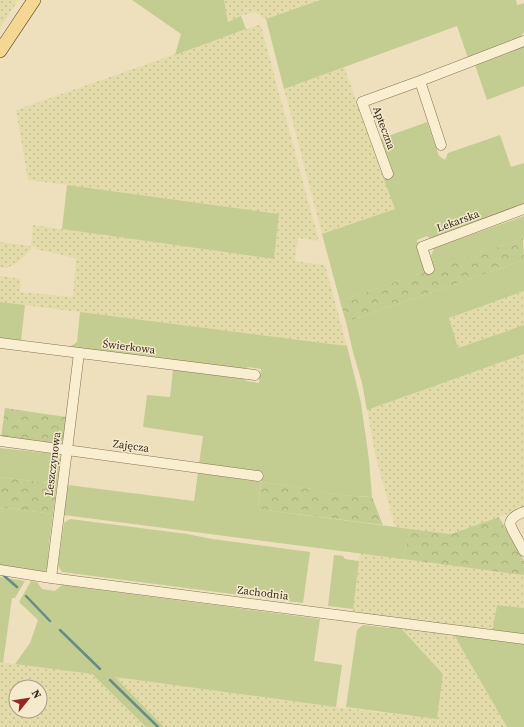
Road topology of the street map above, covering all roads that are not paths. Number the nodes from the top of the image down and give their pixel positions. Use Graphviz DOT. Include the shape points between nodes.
graph roads {
  1 [pos="34,0"];
  2 [pos="524,41"];
  3 [pos="0,51"];
  4 [pos="420,81"];
  5 [pos="441,145"];
  6 [pos="388,174"];
  7 [pos="524,209"];
  8 [pos="429,269"];
  9 [pos="0,343"];
  10 [pos="79,353"];
  11 [pos="255,375"];
  12 [pos="0,441"];
  13 [pos="68,450"];
  14 [pos="258,476"];
  15 [pos="524,512"];
  16 [pos="524,551"];
  17 [pos="0,570"];
  18 [pos="51,578"];
  19 [pos="524,639"];
  1 -- 3 [label="main road"];
  2 -- 4 [label="street, Apteczna"];
  4 -- 5 [label="street"];
  4 -- 6 [label="street, Apteczna" via="362,102"];
  7 -- 8 [label="street, Lekarska" via="422,247"];
  9 -- 10 [label="street, Świerkowa"];
  10 -- 11 [label="street, Świerkowa"];
  10 -- 13 [label="street, Leszczynowa"];
  12 -- 13 [label="street, Zajęcza"];
  13 -- 14 [label="street, Zajęcza"];
  13 -- 18 [label="street, Leszczynowa"];
  15 -- 16 [label="street" via="511,520 510,524"];
  17 -- 18 [label="street, Zachodnia"];
  18 -- 19 [label="street, Zachodnia"];
}
